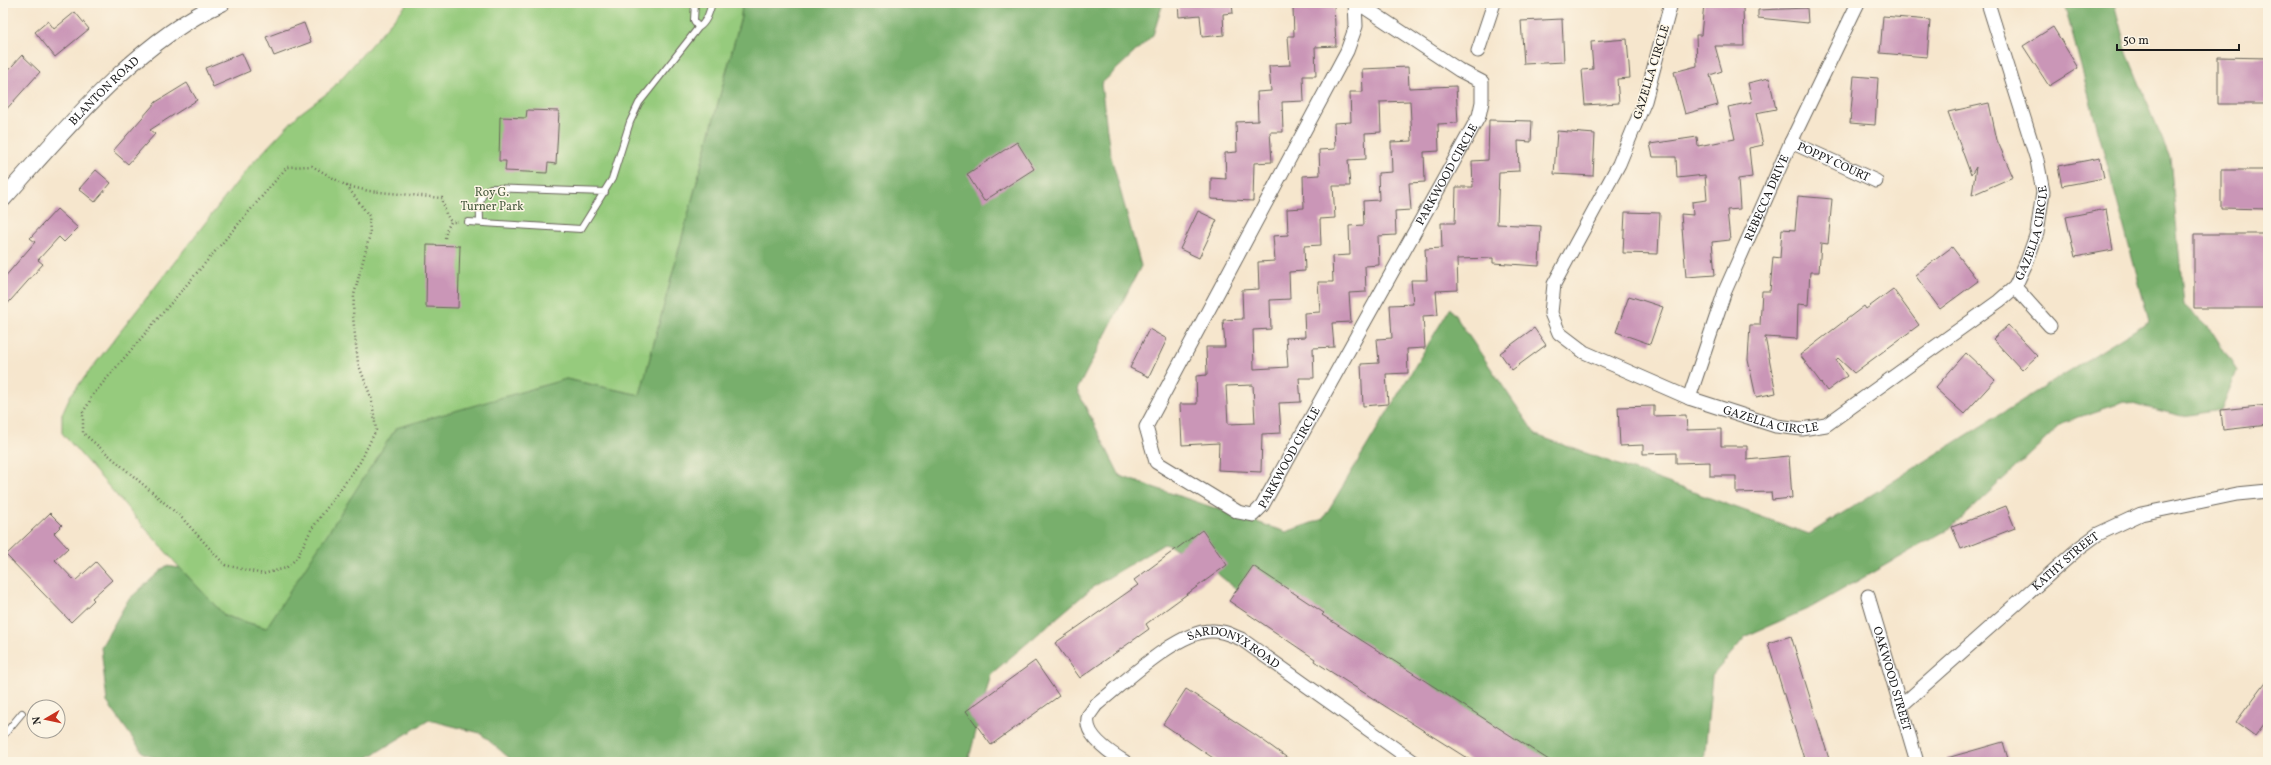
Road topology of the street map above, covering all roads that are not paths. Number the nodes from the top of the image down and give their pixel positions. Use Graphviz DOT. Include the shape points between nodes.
graph roads {
  1 [pos="222,3"];
  2 [pos="695,3"];
  3 [pos="712,3"];
  4 [pos="1356,3"];
  5 [pos="1494,3"];
  6 [pos="1671,3"];
  7 [pos="1858,3"];
  8 [pos="1988,3"];
  9 [pos="698,28"];
  10 [pos="1478,51"];
  11 [pos="1791,142"];
  12 [pos="1876,181"];
  13 [pos="605,192"];
  14 [pos="3,199"];
  15 [pos="468,222"];
  16 [pos="480,222"];
  17 [pos="2016,287"];
  18 [pos="2050,326"];
  19 [pos="1689,398"];
  20 [pos="2268,491"];
  21 [pos="1868,596"];
  22 [pos="1901,706"];
  23 [pos="22,713"];
  24 [pos="3,736"];
  25 [pos="1125,762"];
  26 [pos="1414,762"];
  27 [pos="1917,762"];
  1 -- 14 [label="street, BLANTON ROAD" via="189,21 153,46 116,79 70,123"];
  2 -- 9 [label="lane" via="694,20"];
  3 -- 9 [label="lane" via="707,18"];
  4 -- 4 [label="street, PARKWOOD CIRCLE" via="1356,26 1347,51 1146,427 1156,462 1238,512 1253,515 1262,506 1479,116 1482,82 1458,70"];
  5 -- 10 [label="street"];
  6 -- 19 [label="street, GAZELLA CIRCLE" via="1645,101 1619,164 1554,284 1551,313 1559,333 1584,352"];
  7 -- 11 [label="street, REBECCA DRIVE"];
  8 -- 17 [label="street, GAZELLA CIRCLE" via="2037,160 2043,192 2037,233"];
  9 -- 13 [label="lane" via="639,103"];
  11 -- 12 [label="street, POPPY COURT"];
  11 -- 19 [label="street, REBECCA DRIVE" via="1725,291"];
  13 -- 16 [label="lane" via="581,229"];
  13 -- 16 [label="lane" via="491,188 485,190 480,199"];
  15 -- 16 [label="lane"];
  17 -- 18 [label="street"];
  17 -- 19 [label="street, GAZELLA CIRCLE" via="1826,425 1802,429 1776,426"];
  20 -- 22 [label="street, KATHY STREET" via="2237,494 2141,514 2098,534"];
  21 -- 22 [label="street, OAKWOOD STREET"];
  22 -- 27 [label="street, OAKWOOD STREET"];
  23 -- 24 [label="lane"];
  25 -- 26 [label="street, SARDONYX ROAD" via="1100,745 1088,726 1088,716 1096,705 1169,648 1184,638 1212,631 1227,633 1241,639"];
}
